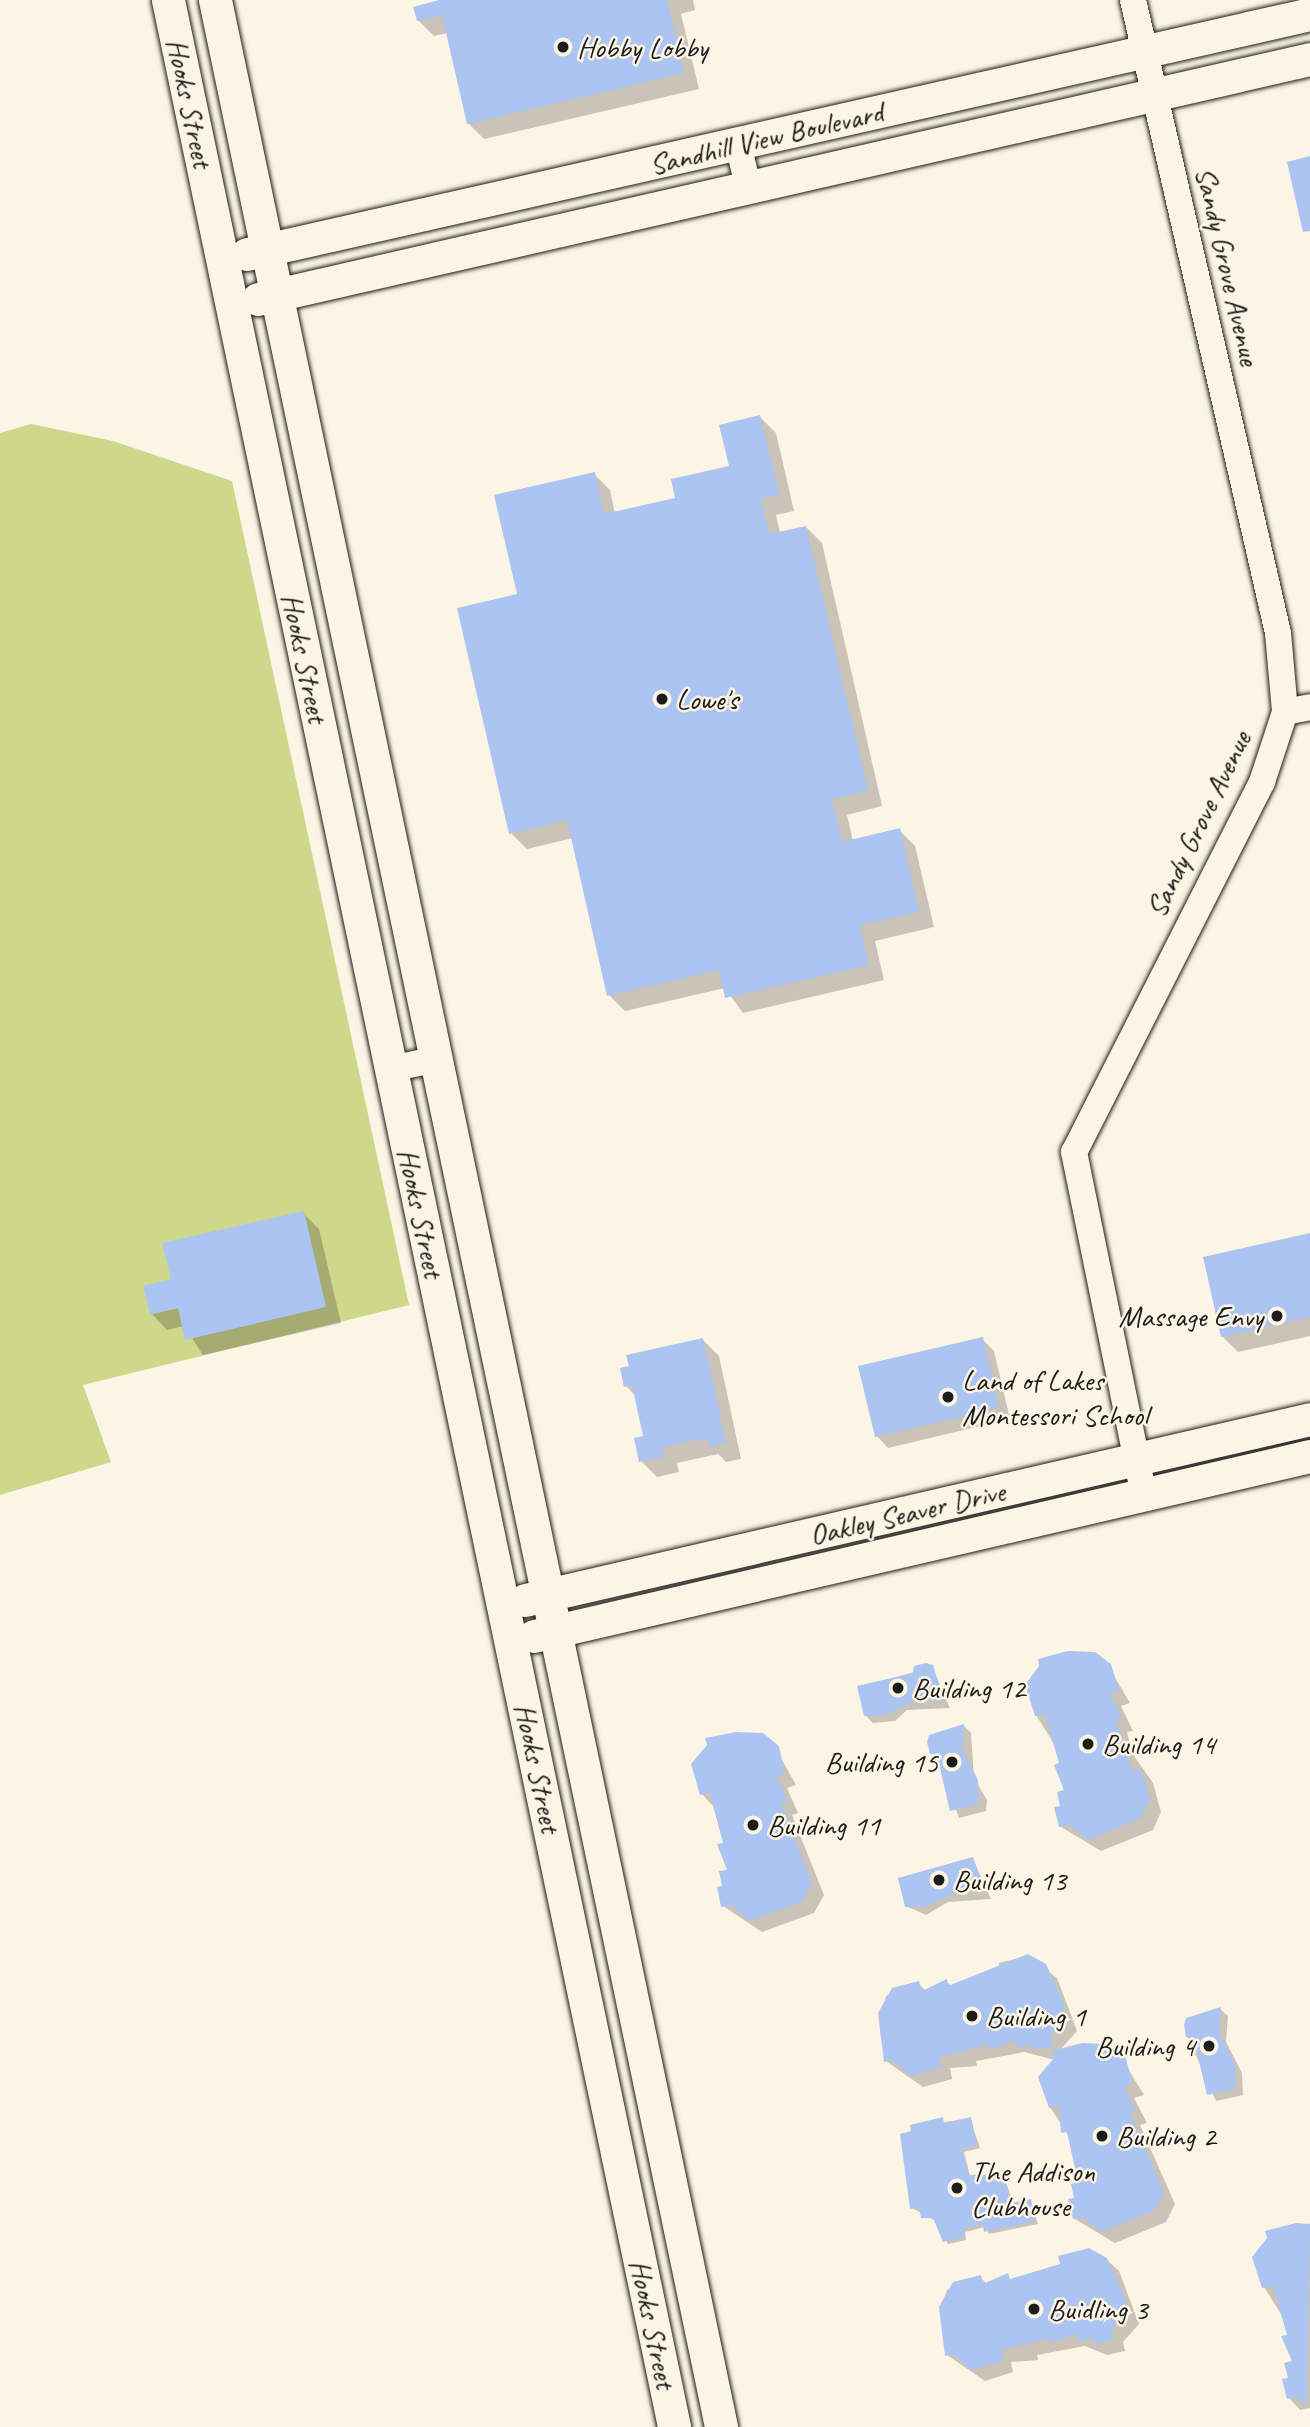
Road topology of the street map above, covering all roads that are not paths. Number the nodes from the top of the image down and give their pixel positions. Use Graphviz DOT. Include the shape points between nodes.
graph roads {
  1 [pos="168,0"];
  2 [pos="215,0"];
  3 [pos="1133,0"];
  4 [pos="1310,14"];
  5 [pos="1144,51"];
  6 [pos="1310,59"];
  7 [pos="1154,95"];
  8 [pos="738,144"];
  9 [pos="748,187"];
  10 [pos="268,250"];
  11 [pos="222,260"];
  12 [pos="277,295"];
  13 [pos="232,305"];
  14 [pos="1298,709"];
  15 [pos="433,1060"];
  16 [pos="390,1069"];
  17 [pos="1310,1419"];
  18 [pos="1310,1456"];
  19 [pos="1136,1460"];
  20 [pos="1144,1495"];
  21 [pos="881,1518"];
  22 [pos="889,1554"];
  23 [pos="547,1596"];
  24 [pos="503,1604"];
  25 [pos="554,1632"];
  26 [pos="511,1642"];
  27 [pos="674,2427"];
  28 [pos="721,2427"];
  1 -- 11 [label="street, Hooks Street"];
  2 -- 10 [label="street, Hooks Street"];
  3 -- 5 [label="street, Sandy Grove Avenue"];
  4 -- 5 [label="street, Sandhill View Boulevard"];
  5 -- 7 [label="street, Sandy Grove Avenue"];
  5 -- 8 [label="street, Sandhill View Boulevard"];
  6 -- 7 [label="street, Sandhill View Boulevard"];
  7 -- 9 [label="street, Sandhill View Boulevard"];
  7 -- 14 [label="street, Sandy Grove Avenue"];
  8 -- 9 [label="street"];
  8 -- 10 [label="street, Sandhill View Boulevard"];
  9 -- 12 [label="street, Sandhill View Boulevard"];
  10 -- 11 [label="street, Sandhill View Boulevard"];
  10 -- 12 [label="street, Hooks Street"];
  11 -- 13 [label="street, Hooks Street"];
  12 -- 13 [label="street, Sandhill View Boulevard"];
  12 -- 15 [label="street, Hooks Street"];
  13 -- 16 [label="street, Hooks Street"];
  14 -- 19 [label="street, Sandy Grove Avenue" via="1074,1152"];
  15 -- 16 [label="street"];
  15 -- 23 [label="street, Hooks Street"];
  16 -- 24 [label="street, Hooks Street"];
  17 -- 19 [label="street, Oakley Seaver Drive"];
  18 -- 20 [label="street, Oakley Seaver Drive"];
  19 -- 20 [label="street, Sandy Grove Avenue"];
  19 -- 21 [label="street, Oakley Seaver Drive"];
  20 -- 22 [label="street, Oakley Seaver Drive"];
  21 -- 22 [label="street"];
  21 -- 23 [label="street, Oakley Seaver Drive"];
  22 -- 25 [label="street, Oakley Seaver Drive"];
  23 -- 24 [label="street, Oakley Seaver Drive"];
  23 -- 25 [label="street, Hooks Street"];
  24 -- 26 [label="street, Hooks Street"];
  25 -- 26 [label="street, Oakley Seaver Drive"];
  25 -- 28 [label="street, Hooks Street"];
  26 -- 27 [label="street, Hooks Street"];
}
